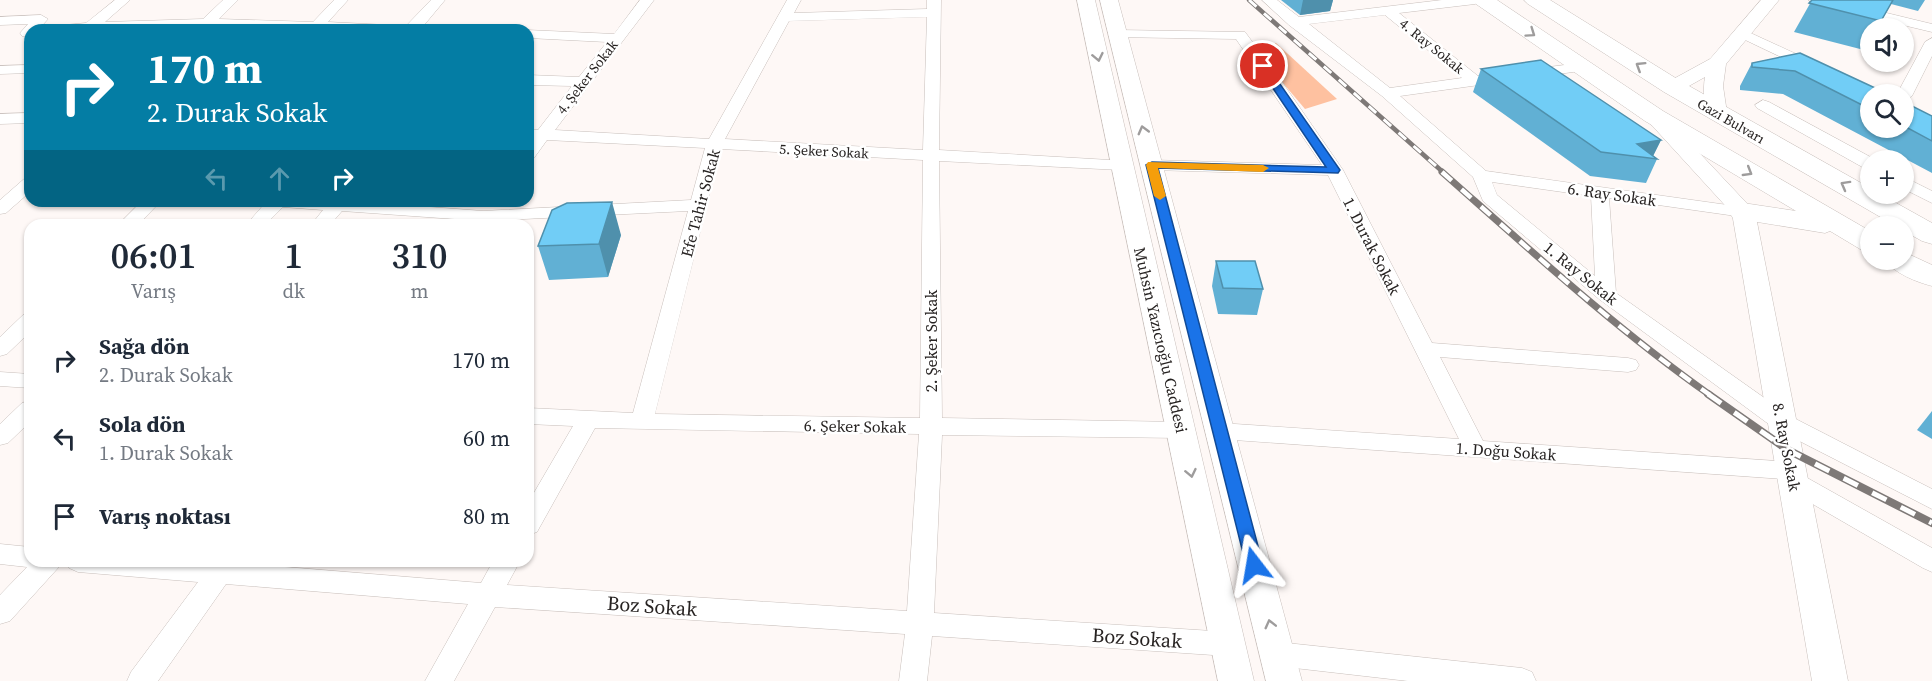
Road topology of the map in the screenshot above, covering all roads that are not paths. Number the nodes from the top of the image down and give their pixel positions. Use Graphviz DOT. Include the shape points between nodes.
graph roads {
  1 [pos="123,0"];
  2 [pos="231,0"];
  3 [pos="341,0"];
  4 [pos="438,0"];
  5 [pos="647,0"];
  6 [pos="794,0"];
  7 [pos="1086,0"];
  8 [pos="1109,0"];
  9 [pos="1269,0"];
  10 [pos="1350,0"];
  11 [pos="1474,0"];
  12 [pos="1483,0"];
  13 [pos="1535,0"];
  14 [pos="1770,0"];
  15 [pos="1816,0"];
  16 [pos="933,7"];
  17 [pos="1388,11"];
  18 [pos="1367,13"];
  19 [pos="785,17"];
  20 [pos="0,21"];
  21 [pos="1294,22"];
  22 [pos="36,24"];
  23 [pos="93,24"];
  24 [pos="208,24"];
  25 [pos="319,24"];
  26 [pos="417,24"];
  27 [pos="1932,28"];
  28 [pos="24,33"];
  29 [pos="534,34"];
  30 [pos="1117,34"];
  31 [pos="1744,34"];
  32 [pos="9,35"];
  33 [pos="617,38"];
  34 [pos="1932,42"];
  35 [pos="1717,63"];
  36 [pos="1580,67"];
  37 [pos="24,69"];
  38 [pos="0,70"];
  39 [pos="1828,75"];
  40 [pos="534,80"];
  41 [pos="1475,81"];
  42 [pos="584,82"];
  43 [pos="1910,84"];
  44 [pos="1673,87"];
  45 [pos="1387,93"];
  46 [pos="1764,105"];
  47 [pos="1717,113"];
  48 [pos="1654,116"];
  49 [pos="0,118"];
  50 [pos="24,118"];
  51 [pos="535,135"];
  52 [pos="1692,139"];
  53 [pos="714,145"];
  54 [pos="930,157"];
  55 [pos="1860,158"];
  56 [pos="1121,165"];
  57 [pos="1152,165"];
  58 [pos="1334,170"];
  59 [pos="1481,175"];
  60 [pos="1914,188"];
  61 [pos="24,190"];
  62 [pos="24,191"];
  63 [pos="1600,192"];
  64 [pos="0,193"];
  65 [pos="1932,198"];
  66 [pos="699,205"];
  67 [pos="146,207"];
  68 [pos="272,207"];
  69 [pos="335,207"];
  70 [pos="382,207"];
  71 [pos="0,209"];
  72 [pos="1743,212"];
  73 [pos="485,214"];
  74 [pos="133,219"];
  75 [pos="260,219"];
  76 [pos="325,219"];
  77 [pos="1840,227"];
  78 [pos="1932,235"];
  79 [pos="1860,238"];
  80 [pos="1914,267"];
  81 [pos="1932,277"];
  82 [pos="1606,295"];
  83 [pos="24,326"];
  84 [pos="0,349"];
  85 [pos="1425,349"];
  86 [pos="1629,365"];
  87 [pos="0,379"];
  88 [pos="24,381"];
  89 [pos="24,415"];
  90 [pos="534,416"];
  91 [pos="588,420"];
  92 [pos="642,422"];
  93 [pos="1782,422"];
  94 [pos="931,428"];
  95 [pos="1182,430"];
  96 [pos="1220,431"];
  97 [pos="0,437"];
  98 [pos="1476,449"];
  99 [pos="1792,477"];
  100 [pos="1932,500"];
  101 [pos="534,514"];
  102 [pos="0,554"];
  103 [pos="24,556"];
  104 [pos="1932,561"];
  105 [pos="43,567"];
  106 [pos="224,567"];
  107 [pos="504,567"];
  108 [pos="488,595"];
  109 [pos="0,613"];
  110 [pos="920,624"];
  111 [pos="1228,644"];
  112 [pos="1277,654"];
  113 [pos="141,681"];
  114 [pos="439,681"];
  115 [pos="913,681"];
  116 [pos="1236,681"];
  117 [pos="1284,681"];
  118 [pos="1522,681"];
  119 [pos="1830,681"];
  1 -- 23 [label="street"];
  2 -- 24 [label="street"];
  3 -- 25 [label="street"];
  4 -- 26 [label="street"];
  5 -- 33 [label="street, 4. Şeker Sokak"];
  6 -- 19 [label="street, Efe Tahir Sokak"];
  7 -- 56 [label="street, Muhsin Yazıcıoğlu Caddesi, one-way"];
  8 -- 30 [label="street, Muhsin Yazıcıoğlu Caddesi"];
  9 -- 21 [label="street, 1. Ray Sokak"];
  10 -- 18 [label="street"];
  11 -- 17 [label="street"];
  12 -- 36 [label="highway, one-way"];
  44 -- 13 [label="highway, Gazi Bulvarı, one-way"];
  14 -- 31 [label="street"];
  15 -- 27 [label="street"];
  16 -- 19 [label="street"];
  16 -- 54 [label="street, 2. Şeker Sokak"];
  17 -- 18 [label="street"];
  17 -- 41 [label="street, 4. Ray Sokak"];
  18 -- 21 [label="street"];
  19 -- 53 [label="street, Efe Tahir Sokak"];
  20 -- 22 [label="street" via="41,19"];
  21 -- 45 [label="street, 1. Ray Sokak"];
  28 -- 32 [label="street"];
  29 -- 33 [label="street"];
  57 -- 30 [label="street, Muhsin Yazıcıoğlu Caddesi, one-way"];
  30 -- 58 [label="street, 1. Durak Sokak" via="1240,35"];
  31 -- 35 [label="street"];
  31 -- 39 [label="street"];
  33 -- 42 [label="street, 4. Şeker Sokak"];
  34 -- 43 [label="street"];
  35 -- 44 [label="street"];
  35 -- 47 [label="street" via="1713,86"];
  36 -- 41 [label="street"];
  36 -- 48 [label="highway"];
  37 -- 38 [label="street"];
  40 -- 42 [label="street"];
  41 -- 45 [label="street"];
  42 -- 51 [label="street, 4. Şeker Sokak"];
  44 -- 47 [label="highway, Gazi Bulvarı"];
  44 -- 48 [label="highway" via="1657,99"];
  45 -- 59 [label="street, 1. Ray Sokak"];
  46 -- 55 [label="street"];
  47 -- 52 [label="highway" via="1735,132 1731,142"];
  78 -- 47 [label="highway, Gazi Bulvarı, one-way"];
  48 -- 52 [label="highway"];
  48 -- 72 [label="street"];
  49 -- 50 [label="street"];
  51 -- 53 [label="street, 5. Şeker Sokak"];
  52 -- 77 [label="highway, one-way"];
  53 -- 54 [label="street, 5. Şeker Sokak"];
  53 -- 66 [label="street, Efe Tahir Sokak"];
  54 -- 56 [label="street, 5. Şeker Sokak"];
  54 -- 94 [label="street, 2. Şeker Sokak"];
  56 -- 95 [label="street, Muhsin Yazıcıoğlu Caddesi"];
  57 -- 58 [label="street"];
  57 -- 96 [label="street, Muhsin Yazıcıoğlu Caddesi"];
  58 -- 85 [label="street, 1. Durak Sokak"];
  59 -- 63 [label="street, 6. Ray Sokak"];
  59 -- 82 [label="street, 1. Ray Sokak" via="1489,197"];
  60 -- 65 [label="street"];
  61 -- 64 [label="street"];
  62 -- 71 [label="street"];
  63 -- 72 [label="street, 6. Ray Sokak"];
  63 -- 82 [label="street"];
  66 -- 73 [label="street"];
  66 -- 92 [label="street, Efe Tahir Sokak"];
  67 -- 74 [label="street"];
  68 -- 75 [label="street"];
  69 -- 76 [label="street"];
  70 -- 73 [label="street"];
  72 -- 77 [label="highway"];
  72 -- 93 [label="street, 8. Ray Sokak"];
  77 -- 79 [label="highway"];
  80 -- 81 [label="highway"];
  82 -- 93 [label="street, 1. Ray Sokak"];
  83 -- 84 [label="street"];
  85 -- 86 [label="street"];
  85 -- 98 [label="street, 1. Durak Sokak"];
  87 -- 88 [label="street"];
  89 -- 97 [label="street"];
  90 -- 91 [label="street, 6. Şeker Sokak"];
  91 -- 92 [label="street, 6. Şeker Sokak"];
  91 -- 101 [label="street"];
  92 -- 94 [label="street, 6. Şeker Sokak"];
  93 -- 99 [label="street, 8. Ray Sokak"];
  93 -- 100 [label="street, 1. Ray Sokak"];
  94 -- 95 [label="street, 6. Şeker Sokak"];
  94 -- 110 [label="street, 2. Şeker Sokak"];
  95 -- 96 [label="street"];
  95 -- 111 [label="street, Muhsin Yazıcıoğlu Caddesi, one-way"];
  96 -- 98 [label="street, 1. Doğu Sokak"];
  112 -- 96 [label="street, Muhsin Yazıcıoğlu Caddesi, one-way"];
  98 -- 99 [label="street, 1. Doğu Sokak"];
  99 -- 104 [label="street"];
  99 -- 119 [label="street, 8. Ray Sokak"];
  102 -- 103 [label="street"];
  105 -- 109 [label="street"];
  106 -- 108 [label="street, Boz Sokak"];
  106 -- 113 [label="street"];
  107 -- 108 [label="street"];
  108 -- 110 [label="street, Boz Sokak"];
  108 -- 114 [label="street"];
  110 -- 111 [label="street, Boz Sokak"];
  110 -- 115 [label="street, 2. Şeker Sokak"];
  111 -- 116 [label="street, Muhsin Yazıcıoğlu Caddesi"];
  112 -- 117 [label="street, Muhsin Yazıcıoğlu Caddesi"];
  112 -- 118 [label="street"];
}
